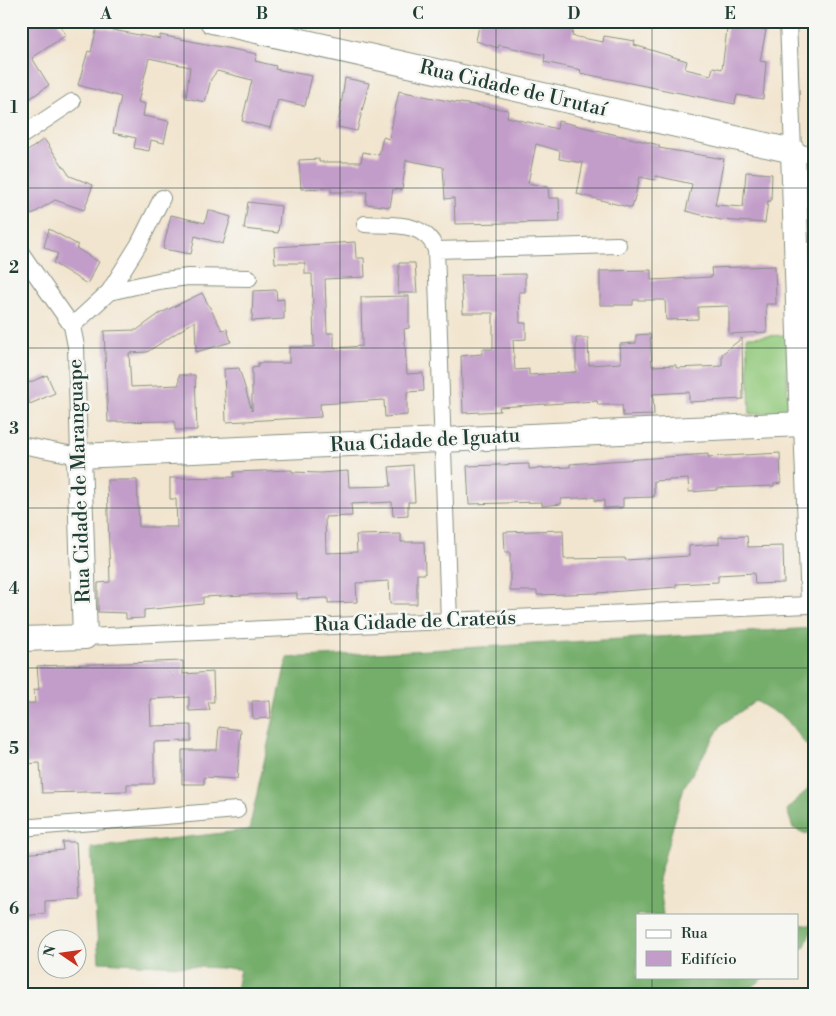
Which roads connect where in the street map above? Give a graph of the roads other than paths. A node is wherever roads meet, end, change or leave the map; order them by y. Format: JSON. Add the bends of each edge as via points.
{"nodes":[{"id":1,"x":212,"y":21,"type":"edge"},
{"id":2,"x":788,"y":21,"type":"edge"},
{"id":3,"x":72,"y":102,"type":"dead end"},
{"id":4,"x":21,"y":136,"type":"edge"},
{"id":5,"x":804,"y":153,"type":"edge"},
{"id":6,"x":162,"y":198,"type":"dead end"},
{"id":7,"x":365,"y":224,"type":"dead end"},
{"id":8,"x":618,"y":245,"type":"dead end"},
{"id":9,"x":436,"y":250,"type":"junction"},
{"id":10,"x":21,"y":253,"type":"edge"},
{"id":11,"x":249,"y":278,"type":"dead end"},
{"id":12,"x":109,"y":292,"type":"junction"},
{"id":13,"x":72,"y":326,"type":"junction"},
{"id":14,"x":808,"y":424,"type":"edge"},
{"id":15,"x":442,"y":440,"type":"junction"},
{"id":16,"x":29,"y":447,"type":"edge"},
{"id":17,"x":79,"y":456,"type":"junction"},
{"id":18,"x":449,"y":621,"type":"junction"},
{"id":19,"x":85,"y":636,"type":"junction"},
{"id":20,"x":21,"y":639,"type":"edge"},
{"id":21,"x":237,"y":810,"type":"dead end"},
{"id":22,"x":21,"y":828,"type":"edge"}],
"edges":[{"from":1,"to":5,"type":"street","name":"Rua Cidade de Urutaí"},
{"from":2,"to":5,"type":"street"},
{"from":3,"to":4,"type":"street"},
{"from":5,"to":14,"type":"street"},
{"from":6,"to":12,"type":"street","via":[[139,244]]},
{"from":7,"to":9,"type":"street","via":[[414,227],[426,233]]},
{"from":8,"to":9,"type":"street"},
{"from":9,"to":15,"type":"street"},
{"from":10,"to":13,"type":"street"},
{"from":11,"to":12,"type":"street","via":[[158,280]]},
{"from":12,"to":13,"type":"street"},
{"from":13,"to":17,"type":"street","name":"Rua Cidade de Maranguape","via":[[76,346]]},
{"from":14,"to":15,"type":"street","name":"Rua Cidade de Iguatu"},
{"from":14,"to":18,"type":"street","name":"Rua Cidade de Crateús","via":[[809,605]]},
{"from":15,"to":17,"type":"street","name":"Rua Cidade de Iguatu"},
{"from":15,"to":18,"type":"street"},
{"from":16,"to":17,"type":"street","name":"Rua Cidade de Iguatu"},
{"from":17,"to":19,"type":"street","name":"Rua Cidade de Maranguape"},
{"from":18,"to":19,"type":"street","name":"Rua Cidade de Crateús"},
{"from":19,"to":20,"type":"street","name":"Rua Cidade de Crateús"},
{"from":21,"to":22,"type":"street"}]}
